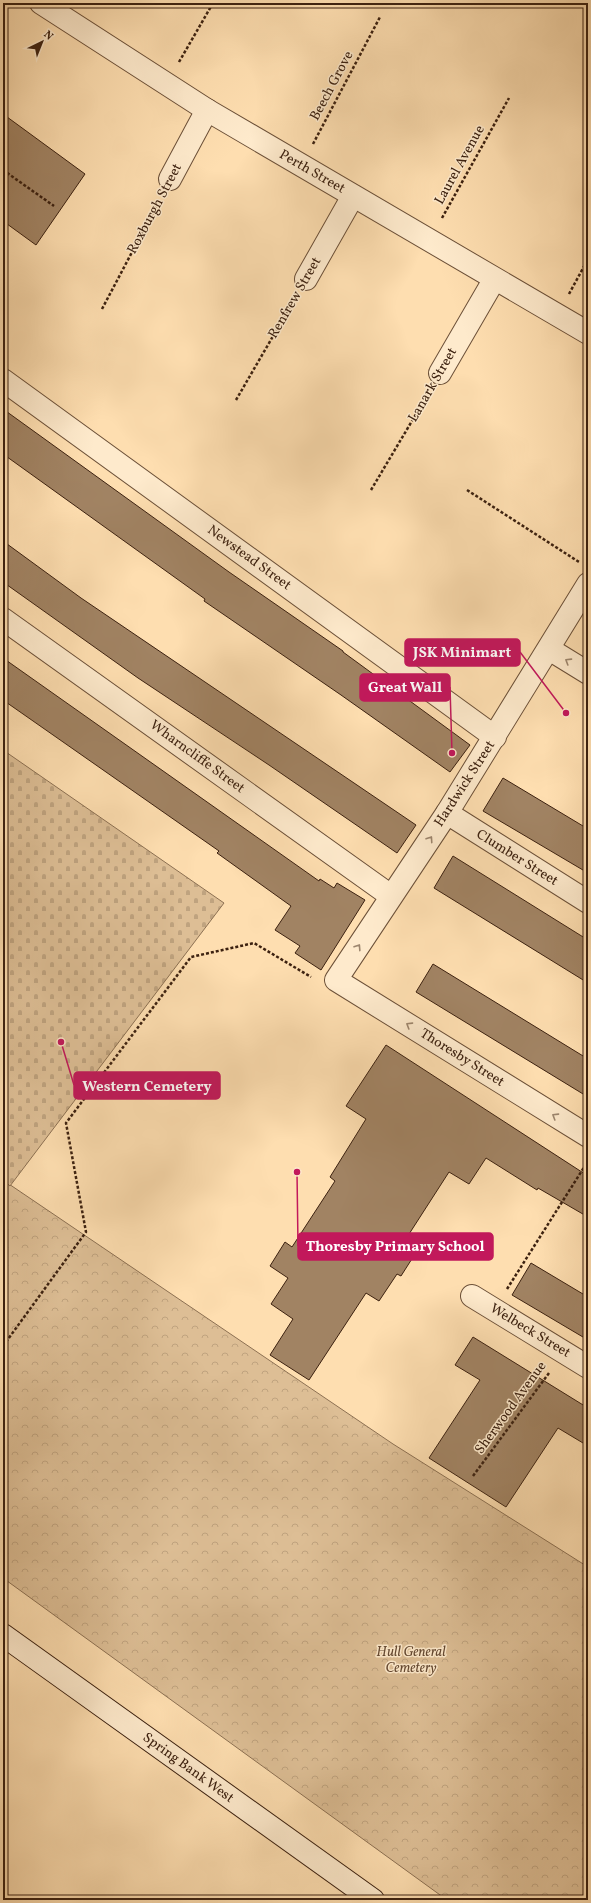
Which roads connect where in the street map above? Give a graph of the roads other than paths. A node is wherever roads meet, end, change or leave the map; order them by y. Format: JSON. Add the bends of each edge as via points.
{"nodes":[{"id":1,"x":41,"y":3,"type":"edge"},
{"id":2,"x":207,"y":110,"type":"junction"},
{"id":3,"x":170,"y":179,"type":"road end"},
{"id":4,"x":353,"y":196,"type":"junction"},
{"id":5,"x":306,"y":279,"type":"road end"},
{"id":6,"x":494,"y":280,"type":"junction"},
{"id":7,"x":588,"y":333,"type":"edge"},
{"id":8,"x":440,"y":373,"type":"road end"},
{"id":9,"x":3,"y":380,"type":"edge"},
{"id":10,"x":588,"y":584,"type":"edge"},
{"id":11,"x":3,"y":619,"type":"edge"},
{"id":12,"x":548,"y":648,"type":"junction"},
{"id":13,"x":588,"y":673,"type":"edge"},
{"id":14,"x":495,"y":737,"type":"junction"},
{"id":15,"x":447,"y":813,"type":"junction"},
{"id":16,"x":391,"y":896,"type":"junction"},
{"id":17,"x":588,"y":902,"type":"edge"},
{"id":18,"x":336,"y":980,"type":"joint"},
{"id":19,"x":588,"y":1136,"type":"edge"},
{"id":20,"x":472,"y":1296,"type":"dead end"},
{"id":21,"x":588,"y":1367,"type":"edge"},
{"id":22,"x":3,"y":1635,"type":"edge"},
{"id":23,"x":373,"y":1900,"type":"edge"}],
"edges":[{"from":1,"to":2,"type":"street","name":"Perth Street"},
{"from":2,"to":3,"type":"street","name":"Roxburgh Street"},
{"from":2,"to":4,"type":"street","name":"Perth Street"},
{"from":4,"to":5,"type":"street","name":"Renfrew Street"},
{"from":4,"to":6,"type":"street","name":"Perth Street"},
{"from":6,"to":7,"type":"street","name":"Perth Street"},
{"from":6,"to":8,"type":"street","name":"Lanark Street"},
{"from":9,"to":14,"type":"street","name":"Newstead Street"},
{"from":10,"to":12,"type":"street","name":"Hardwick Street"},
{"from":11,"to":16,"type":"street","name":"Wharncliffe Street"},
{"from":13,"to":12,"type":"street","one_way":true},
{"from":12,"to":14,"type":"street","name":"Hardwick Street"},
{"from":14,"to":15,"type":"street","name":"Hardwick Street"},
{"from":16,"to":15,"type":"street","name":"Hardwick Street","one_way":true},
{"from":15,"to":17,"type":"street","name":"Clumber Street"},
{"from":18,"to":16,"type":"street","name":"Hardwick Street","one_way":true},
{"from":19,"to":18,"type":"street","name":"Thoresby Street","one_way":true},
{"from":20,"to":21,"type":"street","name":"Welbeck Street"},
{"from":22,"to":23,"type":"street","name":"Spring Bank West"}]}
